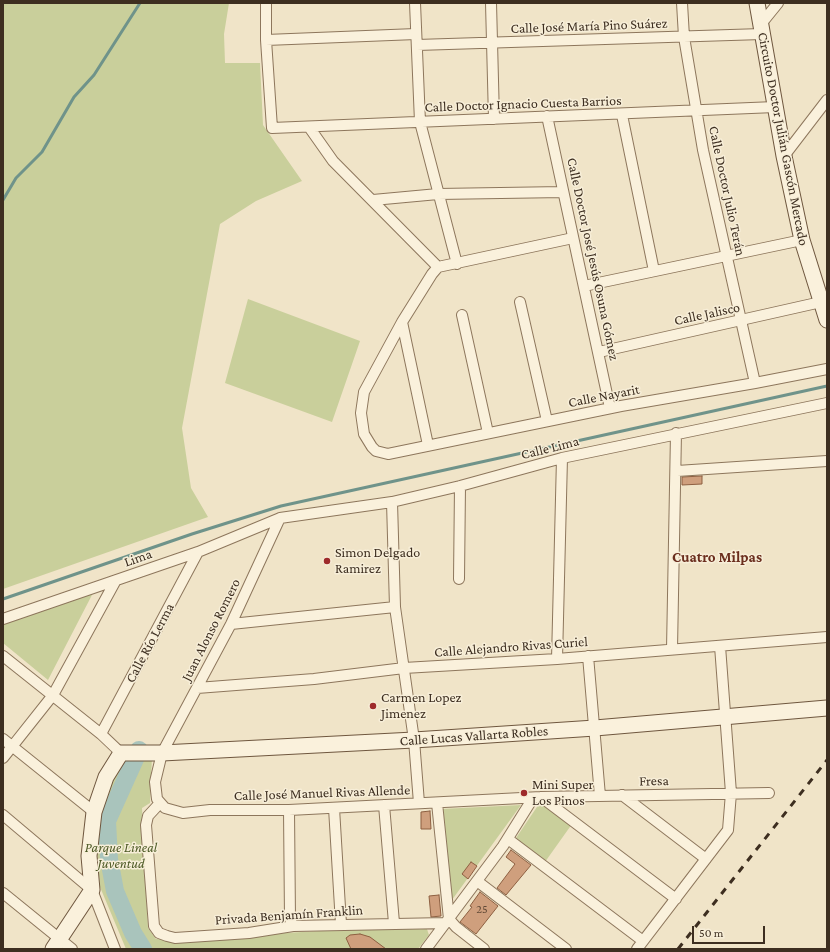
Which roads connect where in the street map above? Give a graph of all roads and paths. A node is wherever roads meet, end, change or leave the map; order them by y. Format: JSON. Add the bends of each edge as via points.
{"nodes":[{"id":1,"x":266,"y":3,"type":"edge"},
{"id":2,"x":415,"y":3,"type":"edge"},
{"id":3,"x":491,"y":3,"type":"edge"},
{"id":4,"x":682,"y":3,"type":"edge"},
{"id":5,"x":757,"y":3,"type":"edge"},
{"id":6,"x":778,"y":3,"type":"edge"},
{"id":7,"x":762,"y":29,"type":"junction"},
{"id":8,"x":416,"y":34,"type":"junction"},
{"id":9,"x":684,"y":37,"type":"junction"},
{"id":10,"x":266,"y":40,"type":"junction"},
{"id":11,"x":492,"y":43,"type":"junction"},
{"id":12,"x":417,"y":46,"type":"junction"},
{"id":13,"x":827,"y":100,"type":"edge"},
{"id":14,"x":775,"y":107,"type":"junction"},
{"id":15,"x":696,"y":109,"type":"junction"},
{"id":16,"x":622,"y":115,"type":"junction"},
{"id":17,"x":547,"y":116,"type":"junction"},
{"id":18,"x":494,"y":119,"type":"junction"},
{"id":19,"x":420,"y":122,"type":"junction"},
{"id":20,"x":308,"y":127,"type":"junction"},
{"id":21,"x":784,"y":156,"type":"junction"},
{"id":22,"x":563,"y":192,"type":"junction"},
{"id":23,"x":438,"y":194,"type":"junction"},
{"id":24,"x":373,"y":200,"type":"junction"},
{"id":25,"x":573,"y":238,"type":"junction"},
{"id":26,"x":802,"y":240,"type":"junction"},
{"id":27,"x":726,"y":256,"type":"junction"},
{"id":28,"x":457,"y":264,"type":"junction"},
{"id":29,"x":438,"y":267,"type":"junction"},
{"id":30,"x":654,"y":271,"type":"junction"},
{"id":31,"x":584,"y":286,"type":"junction"},
{"id":32,"x":520,"y":302,"type":"dead end"},
{"id":33,"x":821,"y":302,"type":"junction"},
{"id":34,"x":462,"y":315,"type":"dead end"},
{"id":35,"x":827,"y":320,"type":"edge"},
{"id":36,"x":740,"y":321,"type":"junction"},
{"id":37,"x":402,"y":322,"type":"junction"},
{"id":38,"x":599,"y":352,"type":"junction"},
{"id":39,"x":827,"y":369,"type":"edge"},
{"id":40,"x":755,"y":384,"type":"junction"},
{"id":41,"x":827,"y":403,"type":"edge"},
{"id":42,"x":610,"y":408,"type":"junction"},
{"id":43,"x":547,"y":422,"type":"junction"},
{"id":44,"x":488,"y":433,"type":"junction"},
{"id":45,"x":676,"y":433,"type":"junction"},
{"id":46,"x":428,"y":445,"type":"junction"},
{"id":47,"x":562,"y":458,"type":"junction"},
{"id":48,"x":827,"y":461,"type":"edge"},
{"id":49,"x":677,"y":471,"type":"junction"},
{"id":50,"x":460,"y":486,"type":"junction"},
{"id":51,"x":392,"y":502,"type":"junction"},
{"id":52,"x":280,"y":518,"type":"junction"},
{"id":53,"x":198,"y":552,"type":"junction"},
{"id":54,"x":459,"y":579,"type":"dead end"},
{"id":55,"x":116,"y":580,"type":"junction"},
{"id":56,"x":395,"y":607,"type":"junction"},
{"id":57,"x":3,"y":619,"type":"edge"},
{"id":58,"x":231,"y":624,"type":"junction"},
{"id":59,"x":827,"y":637,"type":"edge"},
{"id":60,"x":720,"y":646,"type":"junction"},
{"id":61,"x":672,"y":650,"type":"junction"},
{"id":62,"x":3,"y":656,"type":"edge"},
{"id":63,"x":588,"y":656,"type":"junction"},
{"id":64,"x":558,"y":659,"type":"junction"},
{"id":65,"x":404,"y":668,"type":"junction"},
{"id":66,"x":197,"y":688,"type":"junction"},
{"id":67,"x":53,"y":695,"type":"junction"},
{"id":68,"x":827,"y":708,"type":"edge"},
{"id":69,"x":726,"y":716,"type":"junction"},
{"id":70,"x":595,"y":728,"type":"junction"},
{"id":71,"x":101,"y":734,"type":"junction"},
{"id":72,"x":3,"y":738,"type":"edge"},
{"id":73,"x":414,"y":740,"type":"junction"},
{"id":74,"x":12,"y":746,"type":"junction"},
{"id":75,"x":121,"y":753,"type":"junction"},
{"id":76,"x":162,"y":753,"type":"junction"},
{"id":77,"x":3,"y":758,"type":"edge"},
{"id":78,"x":769,"y":792,"type":"dead end"},
{"id":79,"x":731,"y":793,"type":"junction"},
{"id":80,"x":622,"y":795,"type":"junction"},
{"id":81,"x":600,"y":796,"type":"junction"},
{"id":82,"x":537,"y":797,"type":"junction"},
{"id":83,"x":437,"y":802,"type":"junction"},
{"id":84,"x":160,"y":803,"type":"junction"},
{"id":85,"x":419,"y":803,"type":"junction"},
{"id":86,"x":384,"y":805,"type":"junction"},
{"id":87,"x":334,"y":808,"type":"junction"},
{"id":88,"x":289,"y":810,"type":"junction"},
{"id":89,"x":94,"y":812,"type":"junction"},
{"id":90,"x":3,"y":815,"type":"edge"},
{"id":91,"x":508,"y":839,"type":"junction"},
{"id":92,"x":706,"y":859,"type":"junction"},
{"id":93,"x":477,"y":880,"type":"junction"},
{"id":94,"x":92,"y":890,"type":"junction"},
{"id":95,"x":3,"y":893,"type":"edge"},
{"id":96,"x":676,"y":899,"type":"junction"},
{"id":97,"x":448,"y":921,"type":"junction"},
{"id":98,"x":394,"y":922,"type":"junction"},
{"id":99,"x":341,"y":924,"type":"junction"},
{"id":100,"x":293,"y":926,"type":"junction"},
{"id":101,"x":56,"y":944,"type":"edge"},
{"id":102,"x":640,"y":945,"type":"edge"},
{"id":103,"x":72,"y":949,"type":"edge"},
{"id":104,"x":115,"y":949,"type":"edge"},
{"id":105,"x":426,"y":949,"type":"edge"},
{"id":106,"x":484,"y":949,"type":"edge"},
{"id":107,"x":566,"y":949,"type":"edge"}],
"edges":[{"from":1,"to":10,"type":"street"},
{"from":2,"to":8,"type":"street"},
{"from":3,"to":11,"type":"street"},
{"from":4,"to":9,"type":"street","name":"Calle Doctor Julio Terán"},
{"from":5,"to":7,"type":"street","name":"Circuito Doctor Julián Gascón Mercado"},
{"from":6,"to":7,"type":"street"},
{"from":7,"to":9,"type":"street","name":"Calle José María Pino Suárez"},
{"from":7,"to":14,"type":"street","name":"Circuito Doctor Julián Gascón Mercado"},
{"from":8,"to":10,"type":"street"},
{"from":8,"to":12,"type":"street"},
{"from":9,"to":11,"type":"street","name":"Calle José María Pino Suárez"},
{"from":9,"to":15,"type":"street","name":"Calle Doctor Julio Terán"},
{"from":10,"to":20,"type":"street","name":"Calle Doctor Ignacio Cuesta Barrios","via":[[272,128]]},
{"from":11,"to":12,"type":"street","name":"Calle José María Pino Suárez"},
{"from":11,"to":18,"type":"street"},
{"from":12,"to":19,"type":"street"},
{"from":13,"to":21,"type":"street"},
{"from":14,"to":15,"type":"street","name":"Calle Doctor Ignacio Cuesta Barrios"},
{"from":14,"to":21,"type":"street","name":"Circuito Doctor Julián Gascón Mercado"},
{"from":15,"to":16,"type":"street","name":"Calle Doctor Ignacio Cuesta Barrios"},
{"from":15,"to":27,"type":"street","name":"Calle Doctor Julio Terán"},
{"from":16,"to":17,"type":"street","name":"Calle Doctor Ignacio Cuesta Barrios"},
{"from":16,"to":30,"type":"street"},
{"from":17,"to":18,"type":"street","name":"Calle Doctor Ignacio Cuesta Barrios"},
{"from":17,"to":22,"type":"street","name":"Calle Doctor José Jesús Osuna Gómez"},
{"from":18,"to":19,"type":"street","name":"Calle Doctor Ignacio Cuesta Barrios"},
{"from":19,"to":20,"type":"street","name":"Calle Doctor Ignacio Cuesta Barrios"},
{"from":19,"to":23,"type":"street"},
{"from":20,"to":24,"type":"street","via":[[333,160]]},
{"from":21,"to":26,"type":"street","name":"Circuito Doctor Julián Gascón Mercado"},
{"from":22,"to":23,"type":"street"},
{"from":22,"to":25,"type":"street","name":"Calle Doctor José Jesús Osuna Gómez"},
{"from":23,"to":24,"type":"street"},
{"from":23,"to":28,"type":"street"},
{"from":24,"to":29,"type":"street"},
{"from":25,"to":28,"type":"street"},
{"from":25,"to":31,"type":"street","name":"Calle Doctor José Jesús Osuna Gómez"},
{"from":26,"to":27,"type":"street"},
{"from":26,"to":33,"type":"street","name":"Circuito Doctor Julián Gascón Mercado"},
{"from":27,"to":30,"type":"street"},
{"from":27,"to":36,"type":"street","name":"Calle Doctor Julio Terán"},
{"from":28,"to":29,"type":"street"},
{"from":29,"to":37,"type":"street"},
{"from":30,"to":31,"type":"street"},
{"from":31,"to":38,"type":"street","name":"Calle Doctor José Jesús Osuna Gómez"},
{"from":32,"to":43,"type":"street"},
{"from":33,"to":35,"type":"street","name":"Circuito Doctor Julián Gascón Mercado"},
{"from":33,"to":36,"type":"street","name":"Calle Jalisco"},
{"from":34,"to":44,"type":"street"},
{"from":36,"to":38,"type":"street","name":"Calle Jalisco"},
{"from":36,"to":40,"type":"street","name":"Calle Doctor Julio Terán"},
{"from":37,"to":46,"type":"street"},
{"from":37,"to":46,"type":"street","name":"Calle Nayarit","via":[[364,392],[361,413],[364,434],[376,451],[388,454]]},
{"from":38,"to":42,"type":"street","name":"Calle Doctor José Jesús Osuna Gómez"},
{"from":39,"to":40,"type":"street","name":"Calle Nayarit"},
{"from":40,"to":42,"type":"street","name":"Calle Nayarit"},
{"from":41,"to":45,"type":"street","name":"Calle Lima"},
{"from":42,"to":43,"type":"street","name":"Calle Nayarit"},
{"from":43,"to":44,"type":"street","name":"Calle Nayarit"},
{"from":44,"to":46,"type":"street","name":"Calle Nayarit"},
{"from":45,"to":47,"type":"street","name":"Calle Lima"},
{"from":45,"to":49,"type":"street"},
{"from":47,"to":50,"type":"street","name":"Calle Lima"},
{"from":47,"to":64,"type":"street"},
{"from":48,"to":49,"type":"street"},
{"from":49,"to":61,"type":"street"},
{"from":50,"to":51,"type":"street","name":"Calle Lima"},
{"from":50,"to":54,"type":"street"},
{"from":51,"to":52,"type":"street","name":"Calle Lima"},
{"from":51,"to":56,"type":"street"},
{"from":52,"to":53,"type":"street","name":"Lima"},
{"from":52,"to":58,"type":"street","name":"Juan Alonso Romero"},
{"from":53,"to":55,"type":"street","name":"Lima"},
{"from":53,"to":71,"type":"street","name":"Calle Río Lerma"},
{"from":55,"to":57,"type":"street","name":"Lima"},
{"from":55,"to":67,"type":"street"},
{"from":56,"to":58,"type":"street"},
{"from":56,"to":65,"type":"street"},
{"from":58,"to":66,"type":"street","name":"Juan Alonso Romero"},
{"from":59,"to":60,"type":"street","name":"Calle Alejandro Rivas Curiel"},
{"from":60,"to":61,"type":"street","name":"Calle Alejandro Rivas Curiel"},
{"from":60,"to":69,"type":"street"},
{"from":61,"to":63,"type":"street","name":"Calle Alejandro Rivas Curiel"},
{"from":62,"to":67,"type":"street"},
{"from":63,"to":64,"type":"street","name":"Calle Alejandro Rivas Curiel"},
{"from":63,"to":70,"type":"street"},
{"from":64,"to":65,"type":"street","name":"Calle Alejandro Rivas Curiel"},
{"from":65,"to":66,"type":"street","name":"Calle Alejandro Rivas Curiel","via":[[314,679]]},
{"from":65,"to":73,"type":"street"},
{"from":66,"to":76,"type":"street","name":"Juan Alonso Romero"},
{"from":67,"to":71,"type":"street"},
{"from":67,"to":74,"type":"street"},
{"from":68,"to":69,"type":"street","name":"Calle Lucas Vallarta Robles"},
{"from":69,"to":70,"type":"street","name":"Calle Lucas Vallarta Robles"},
{"from":69,"to":79,"type":"street"},
{"from":70,"to":73,"type":"street","name":"Calle Lucas Vallarta Robles"},
{"from":70,"to":81,"type":"street"},
{"from":71,"to":75,"type":"street"},
{"from":72,"to":74,"type":"street"},
{"from":73,"to":76,"type":"street","name":"Calle Lucas Vallarta Robles"},
{"from":73,"to":85,"type":"street"},
{"from":74,"to":77,"type":"street"},
{"from":74,"to":89,"type":"street"},
{"from":75,"to":76,"type":"street","name":"Calle Lucas Vallarta Robles"},
{"from":75,"to":89,"type":"street","via":[[106,777]]},
{"from":76,"to":84,"type":"street","via":[[155,782]]},
{"from":78,"to":79,"type":"street","name":"Fresa"},
{"from":79,"to":80,"type":"street","name":"Fresa"},
{"from":79,"to":92,"type":"street","via":[[728,830]]},
{"from":80,"to":81,"type":"street","name":"Fresa"},
{"from":80,"to":92,"type":"street"},
{"from":81,"to":82,"type":"street","name":"Fresa"},
{"from":82,"to":83,"type":"street","name":"Calle José Manuel Rivas Allende"},
{"from":82,"to":91,"type":"street"},
{"from":82,"to":96,"type":"street"},
{"from":83,"to":85,"type":"street","name":"Calle José Manuel Rivas Allende"},
{"from":83,"to":97,"type":"street"},
{"from":84,"to":88,"type":"street","name":"Calle José Manuel Rivas Allende","via":[[165,808],[183,813],[210,810]]},
{"from":84,"to":100,"type":"street","name":"Privada Benjamín Franklin","via":[[148,816],[146,825],[154,926],[159,933],[175,938],[249,933]]},
{"from":85,"to":86,"type":"street","name":"Calle José Manuel Rivas Allende"},
{"from":86,"to":87,"type":"street","name":"Calle José Manuel Rivas Allende"},
{"from":86,"to":98,"type":"street"},
{"from":87,"to":88,"type":"street","name":"Calle José Manuel Rivas Allende"},
{"from":87,"to":99,"type":"street"},
{"from":88,"to":100,"type":"street","via":[[290,919]]},
{"from":89,"to":94,"type":"street","via":[[89,856]]},
{"from":90,"to":94,"type":"street"},
{"from":91,"to":93,"type":"street"},
{"from":91,"to":102,"type":"street"},
{"from":92,"to":96,"type":"street"},
{"from":93,"to":97,"type":"street"},
{"from":93,"to":107,"type":"street"},
{"from":94,"to":101,"type":"street"},
{"from":94,"to":104,"type":"street"},
{"from":95,"to":101,"type":"street"},
{"from":96,"to":102,"type":"street"},
{"from":97,"to":98,"type":"street","name":"Privada Benjamín Franklin"},
{"from":97,"to":105,"type":"street"},
{"from":97,"to":106,"type":"street"},
{"from":98,"to":99,"type":"street","name":"Privada Benjamín Franklin"},
{"from":99,"to":100,"type":"street","name":"Privada Benjamín Franklin"},
{"from":101,"to":103,"type":"street"}]}
